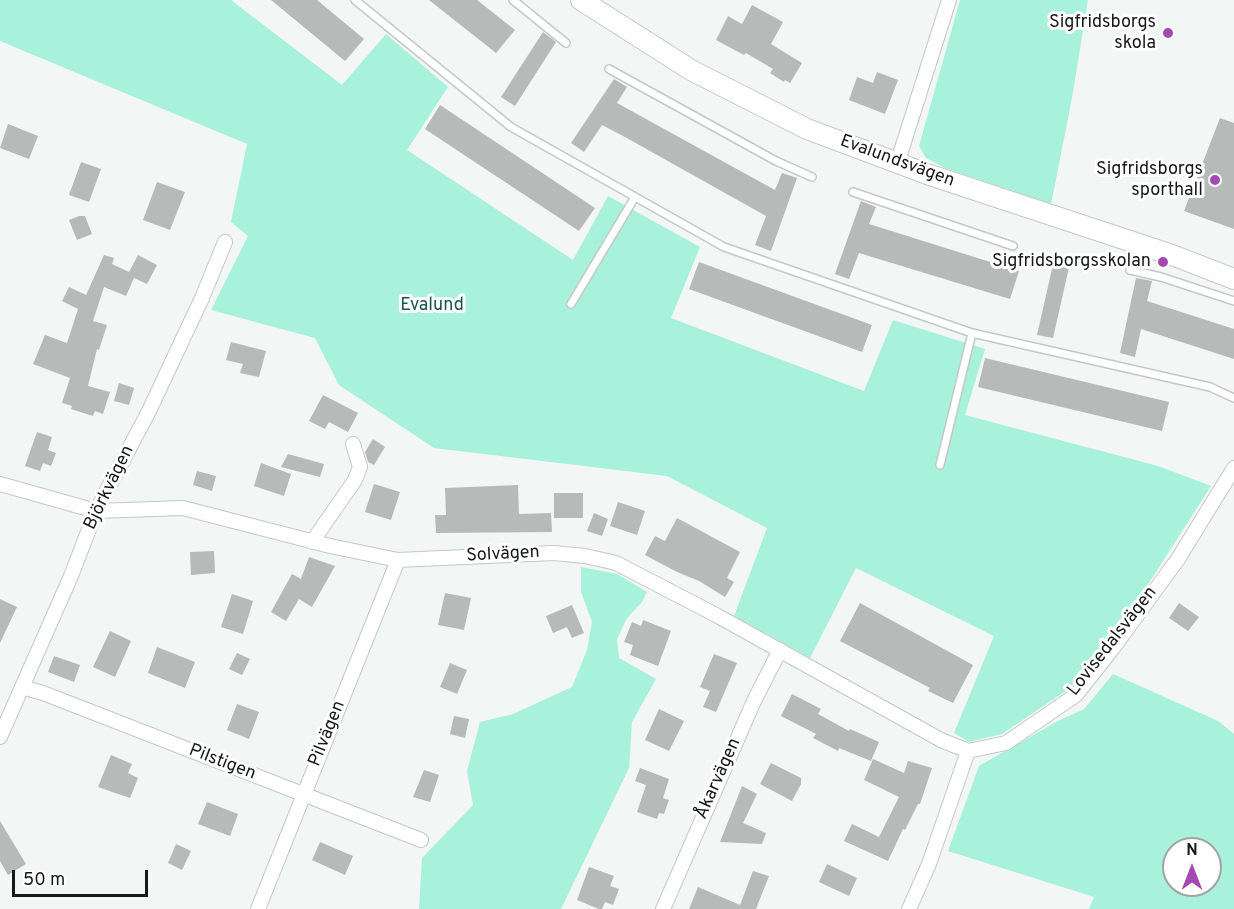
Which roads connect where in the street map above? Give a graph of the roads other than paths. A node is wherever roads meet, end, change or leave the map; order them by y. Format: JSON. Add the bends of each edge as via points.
{"nodes":[{"id":1,"x":355,"y":0,"type":"edge"},
{"id":2,"x":513,"y":0,"type":"edge"},
{"id":3,"x":581,"y":0,"type":"edge"},
{"id":4,"x":949,"y":0,"type":"edge"},
{"id":5,"x":566,"y":43,"type":"dead end"},
{"id":6,"x":609,"y":69,"type":"dead end"},
{"id":7,"x":897,"y":164,"type":"junction"},
{"id":8,"x":812,"y":177,"type":"dead end"},
{"id":9,"x":853,"y":192,"type":"dead end"},
{"id":10,"x":635,"y":197,"type":"junction"},
{"id":11,"x":225,"y":242,"type":"dead end"},
{"id":12,"x":1014,"y":246,"type":"dead end"},
{"id":13,"x":1130,"y":270,"type":"dead end"},
{"id":14,"x":1234,"y":279,"type":"edge"},
{"id":15,"x":1234,"y":301,"type":"edge"},
{"id":16,"x":571,"y":304,"type":"dead end"},
{"id":17,"x":972,"y":333,"type":"junction"},
{"id":18,"x":1234,"y":398,"type":"edge"},
{"id":19,"x":353,"y":444,"type":"dead end"},
{"id":20,"x":940,"y":465,"type":"dead end"},
{"id":21,"x":1234,"y":468,"type":"edge"},
{"id":22,"x":0,"y":484,"type":"edge"},
{"id":23,"x":96,"y":511,"type":"junction"},
{"id":24,"x":312,"y":542,"type":"junction"},
{"id":25,"x":398,"y":560,"type":"junction"},
{"id":26,"x":780,"y":651,"type":"junction"},
{"id":27,"x":22,"y":687,"type":"junction"},
{"id":28,"x":0,"y":736,"type":"edge"},
{"id":29,"x":968,"y":752,"type":"junction"},
{"id":30,"x":304,"y":795,"type":"junction"},
{"id":31,"x":421,"y":840,"type":"dead end"},
{"id":32,"x":258,"y":909,"type":"edge"},
{"id":33,"x":663,"y":909,"type":"edge"},
{"id":34,"x":909,"y":909,"type":"edge"}],
"edges":[{"from":1,"to":10,"type":"lane","via":[[512,127]]},
{"from":2,"to":5,"type":"lane"},
{"from":3,"to":7,"type":"street","name":"Evalundsvägen","via":[[692,70],[807,129]]},
{"from":4,"to":7,"type":"street"},
{"from":6,"to":8,"type":"lane"},
{"from":7,"to":14,"type":"street","name":"Evalundsvägen"},
{"from":9,"to":12,"type":"lane"},
{"from":10,"to":16,"type":"lane"},
{"from":10,"to":17,"type":"lane","via":[[724,247]]},
{"from":11,"to":23,"type":"street","name":"Björkvägen","via":[[149,411]]},
{"from":13,"to":15,"type":"lane"},
{"from":17,"to":18,"type":"lane","via":[[1210,387]]},
{"from":17,"to":20,"type":"lane"},
{"from":19,"to":24,"type":"street","via":[[360,467],[356,480]]},
{"from":21,"to":29,"type":"street","name":"Lovisedalsvägen","via":[[1178,559],[1076,695],[1006,743]]},
{"from":22,"to":23,"type":"street","name":"Solvägen"},
{"from":23,"to":24,"type":"street","name":"Solvägen","via":[[183,508]]},
{"from":23,"to":27,"type":"street","name":"Björkvägen"},
{"from":24,"to":25,"type":"street","name":"Solvägen"},
{"from":25,"to":26,"type":"street","name":"Solvägen","via":[[554,553],[616,563]]},
{"from":25,"to":30,"type":"street","name":"Pilvägen"},
{"from":26,"to":29,"type":"street","name":"Solvägen"},
{"from":26,"to":33,"type":"street","name":"Åkarvägen","via":[[754,700]]},
{"from":27,"to":28,"type":"street","name":"Björkvägen"},
{"from":27,"to":30,"type":"street","name":"Pilstigen"},
{"from":29,"to":34,"type":"street"},
{"from":30,"to":31,"type":"street","name":"Pilstigen"},
{"from":30,"to":32,"type":"street","name":"Pilvägen"}]}
